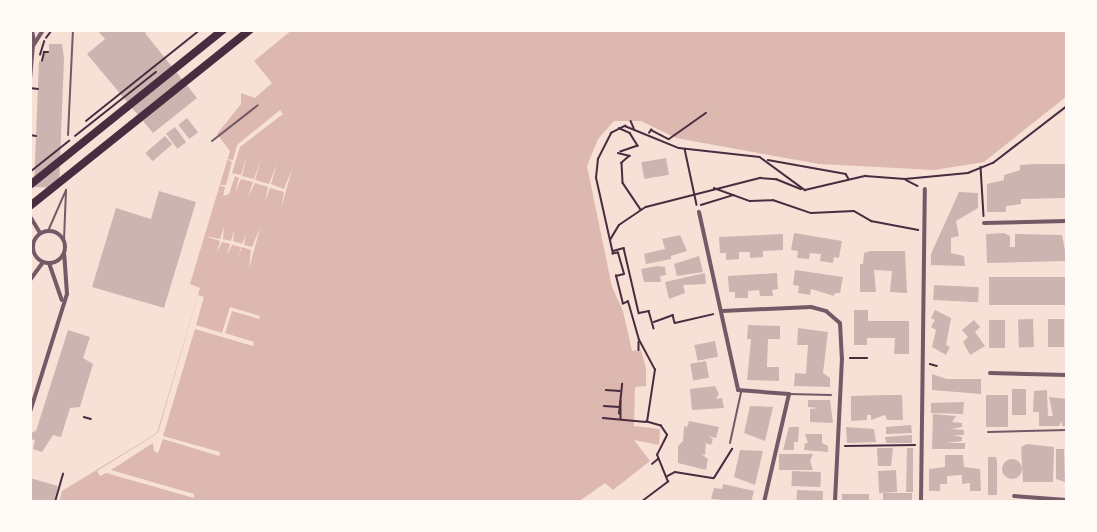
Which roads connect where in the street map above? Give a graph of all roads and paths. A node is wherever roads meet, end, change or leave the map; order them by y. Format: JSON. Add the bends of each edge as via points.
{"nodes":[{"id":1,"x":32,"y":30,"type":"edge"},
{"id":2,"x":43,"y":30,"type":"edge"},
{"id":3,"x":52,"y":30,"type":"edge"},
{"id":4,"x":73,"y":30,"type":"edge"},
{"id":5,"x":200,"y":30,"type":"edge"},
{"id":6,"x":208,"y":30,"type":"edge"},
{"id":7,"x":223,"y":30,"type":"edge"},
{"id":8,"x":250,"y":30,"type":"edge"},
{"id":9,"x":34,"y":43,"type":"junction"},
{"id":10,"x":43,"y":51,"type":"junction"},
{"id":11,"x":48,"y":52,"type":"dead end"},
{"id":12,"x":39,"y":58,"type":"dead end"},
{"id":13,"x":42,"y":61,"type":"dead end"},
{"id":14,"x":30,"y":79,"type":"edge"},
{"id":15,"x":30,"y":88,"type":"edge"},
{"id":16,"x":38,"y":89,"type":"dead end"},
{"id":17,"x":258,"y":105,"type":"dead end"},
{"id":18,"x":1067,"y":106,"type":"edge"},
{"id":19,"x":706,"y":113,"type":"dead end"},
{"id":20,"x":86,"y":121,"type":"dead end"},
{"id":21,"x":631,"y":121,"type":"dead end"},
{"id":22,"x":618,"y":128,"type":"junction"},
{"id":23,"x":634,"y":129,"type":"junction"},
{"id":24,"x":649,"y":133,"type":"junction"},
{"id":25,"x":30,"y":135,"type":"edge"},
{"id":26,"x":68,"y":135,"type":"dead end"},
{"id":27,"x":36,"y":136,"type":"dead end"},
{"id":28,"x":212,"y":141,"type":"dead end"},
{"id":29,"x":685,"y":149,"type":"junction"},
{"id":30,"x":768,"y":160,"type":"junction"},
{"id":31,"x":981,"y":166,"type":"junction"},
{"id":32,"x":30,"y":172,"type":"edge"},
{"id":33,"x":849,"y":179,"type":"junction"},
{"id":34,"x":905,"y":179,"type":"junction"},
{"id":35,"x":30,"y":185,"type":"edge"},
{"id":36,"x":714,"y":189,"type":"junction"},
{"id":37,"x":925,"y":189,"type":"joint"},
{"id":38,"x":805,"y":190,"type":"junction"},
{"id":39,"x":696,"y":195,"type":"junction"},
{"id":40,"x":734,"y":195,"type":"junction"},
{"id":41,"x":30,"y":206,"type":"edge"},
{"id":42,"x":642,"y":211,"type":"junction"},
{"id":43,"x":699,"y":212,"type":"dead end"},
{"id":44,"x":31,"y":218,"type":"edge"},
{"id":45,"x":1067,"y":221,"type":"edge"},
{"id":46,"x":984,"y":223,"type":"joint"},
{"id":47,"x":48,"y":231,"type":"junction"},
{"id":48,"x":924,"y":232,"type":"junction"},
{"id":49,"x":40,"y":233,"type":"junction"},
{"id":50,"x":64,"y":240,"type":"junction"},
{"id":51,"x":610,"y":241,"type":"junction"},
{"id":52,"x":33,"y":249,"type":"junction"},
{"id":53,"x":612,"y":251,"type":"junction"},
{"id":54,"x":64,"y":255,"type":"junction"},
{"id":55,"x":30,"y":257,"type":"edge"},
{"id":56,"x":44,"y":262,"type":"junction"},
{"id":57,"x":49,"y":263,"type":"junction"},
{"id":58,"x":30,"y":280,"type":"edge"},
{"id":59,"x":63,"y":301,"type":"junction"},
{"id":60,"x":722,"y":311,"type":"junction"},
{"id":61,"x":652,"y":322,"type":"junction"},
{"id":62,"x":654,"y":328,"type":"dead end"},
{"id":63,"x":639,"y":340,"type":"junction"},
{"id":64,"x":639,"y":350,"type":"dead end"},
{"id":65,"x":842,"y":358,"type":"junction"},
{"id":66,"x":867,"y":358,"type":"dead end"},
{"id":67,"x":990,"y":373,"type":"dead end"},
{"id":68,"x":1067,"y":375,"type":"edge"},
{"id":69,"x":622,"y":384,"type":"dead end"},
{"id":70,"x":606,"y":390,"type":"dead end"},
{"id":71,"x":621,"y":391,"type":"junction"},
{"id":72,"x":741,"y":392,"type":"junction"},
{"id":73,"x":789,"y":394,"type":"junction"},
{"id":74,"x":831,"y":395,"type":"dead end"},
{"id":75,"x":621,"y":402,"type":"junction"},
{"id":76,"x":604,"y":406,"type":"dead end"},
{"id":77,"x":620,"y":407,"type":"junction"},
{"id":78,"x":30,"y":412,"type":"edge"},
{"id":79,"x":620,"y":415,"type":"junction"},
{"id":80,"x":84,"y":417,"type":"dead end"},
{"id":81,"x":603,"y":418,"type":"dead end"},
{"id":82,"x":91,"y":419,"type":"dead end"},
{"id":83,"x":621,"y":420,"type":"junction"},
{"id":84,"x":647,"y":422,"type":"junction"},
{"id":85,"x":1067,"y":430,"type":"edge"},
{"id":86,"x":988,"y":432,"type":"dead end"},
{"id":87,"x":730,"y":442,"type":"joint"},
{"id":88,"x":922,"y":445,"type":"junction"},
{"id":89,"x":838,"y":446,"type":"junction"},
{"id":90,"x":658,"y":459,"type":"junction"},
{"id":91,"x":652,"y":464,"type":"dead end"},
{"id":92,"x":63,"y":474,"type":"dead end"},
{"id":93,"x":666,"y":477,"type":"junction"},
{"id":94,"x":1014,"y":496,"type":"dead end"},
{"id":95,"x":1067,"y":500,"type":"edge"},
{"id":96,"x":55,"y":502,"type":"edge"},
{"id":97,"x":641,"y":502,"type":"edge"},
{"id":98,"x":764,"y":502,"type":"edge"},
{"id":99,"x":836,"y":502,"type":"edge"},
{"id":100,"x":921,"y":502,"type":"edge"}],
"edges":[{"from":1,"to":9,"type":"street"},
{"from":2,"to":9,"type":"street"},
{"from":3,"to":10,"type":"path"},
{"from":4,"to":26,"type":"lane"},
{"from":5,"to":20,"type":"path"},
{"from":6,"to":32,"type":"path"},
{"from":7,"to":35,"type":"highway"},
{"from":8,"to":41,"type":"highway"},
{"from":9,"to":14,"type":"street"},
{"from":10,"to":11,"type":"path"},
{"from":10,"to":12,"type":"path"},
{"from":10,"to":13,"type":"path"},
{"from":15,"to":16,"type":"path"},
{"from":17,"to":28,"type":"lane"},
{"from":18,"to":31,"type":"path","via":[[993,164]]},
{"from":19,"to":24,"type":"path","via":[[669,139],[651,130]]},
{"from":21,"to":23,"type":"path"},
{"from":22,"to":23,"type":"path"},
{"from":22,"to":42,"type":"path","via":[[630,133],[639,146],[618,153],[630,156],[622,164],[623,183]]},
{"from":22,"to":51,"type":"path","via":[[605,141],[595,172]]},
{"from":23,"to":24,"type":"path"},
{"from":24,"to":29,"type":"path"},
{"from":25,"to":27,"type":"path"},
{"from":29,"to":30,"type":"path"},
{"from":29,"to":39,"type":"path"},
{"from":30,"to":33,"type":"path","via":[[846,174]]},
{"from":30,"to":38,"type":"path"},
{"from":31,"to":34,"type":"path","via":[[968,173]]},
{"from":31,"to":46,"type":"path"},
{"from":33,"to":34,"type":"path"},
{"from":33,"to":38,"type":"path"},
{"from":34,"to":37,"type":"path"},
{"from":36,"to":38,"type":"path","via":[[760,178],[776,179]]},
{"from":36,"to":39,"type":"path"},
{"from":36,"to":40,"type":"path"},
{"from":37,"to":48,"type":"street"},
{"from":39,"to":40,"type":"path","via":[[698,206]]},
{"from":39,"to":42,"type":"path"},
{"from":40,"to":48,"type":"path","via":[[750,201],[773,200],[811,213],[854,211],[871,222]]},
{"from":42,"to":51,"type":"path","via":[[619,225]]},
{"from":43,"to":60,"type":"street"},
{"from":44,"to":49,"type":"street"},
{"from":45,"to":46,"type":"street"},
{"from":47,"to":49,"type":"street"},
{"from":47,"to":50,"type":"street","via":[[57,232]]},
{"from":47,"to":50,"type":"lane","via":[[66,190]]},
{"from":48,"to":88,"type":"street"},
{"from":49,"to":52,"type":"street"},
{"from":50,"to":54,"type":"street"},
{"from":51,"to":53,"type":"path"},
{"from":52,"to":55,"type":"street"},
{"from":52,"to":56,"type":"street"},
{"from":53,"to":61,"type":"path","via":[[624,248],[639,313],[649,311]]},
{"from":53,"to":63,"type":"path","via":[[618,253],[624,274],[616,276]]},
{"from":54,"to":57,"type":"street"},
{"from":54,"to":59,"type":"street","via":[[67,294]]},
{"from":56,"to":57,"type":"street"},
{"from":56,"to":58,"type":"street"},
{"from":57,"to":59,"type":"street"},
{"from":59,"to":78,"type":"street"},
{"from":60,"to":61,"type":"path","via":[[675,323],[673,315]]},
{"from":60,"to":65,"type":"street","via":[[807,307],[823,310],[842,328]]},
{"from":60,"to":72,"type":"street"},
{"from":61,"to":62,"type":"path"},
{"from":63,"to":64,"type":"path"},
{"from":63,"to":84,"type":"path","via":[[655,370]]},
{"from":65,"to":66,"type":"path"},
{"from":65,"to":89,"type":"street"},
{"from":67,"to":68,"type":"street"},
{"from":69,"to":71,"type":"path"},
{"from":70,"to":71,"type":"path"},
{"from":71,"to":75,"type":"path"},
{"from":72,"to":73,"type":"street"},
{"from":72,"to":87,"type":"lane"},
{"from":73,"to":74,"type":"lane"},
{"from":73,"to":98,"type":"street"},
{"from":75,"to":77,"type":"path"},
{"from":75,"to":79,"type":"path"},
{"from":76,"to":77,"type":"path"},
{"from":77,"to":79,"type":"path"},
{"from":79,"to":83,"type":"path"},
{"from":80,"to":82,"type":"path"},
{"from":81,"to":83,"type":"path"},
{"from":83,"to":84,"type":"path"},
{"from":84,"to":90,"type":"path","via":[[661,426],[667,435]]},
{"from":85,"to":86,"type":"lane"},
{"from":87,"to":93,"type":"path","via":[[734,444],[714,478],[675,472]]},
{"from":88,"to":89,"type":"path"},
{"from":88,"to":100,"type":"street"},
{"from":89,"to":99,"type":"street"},
{"from":90,"to":91,"type":"path"},
{"from":90,"to":93,"type":"path"},
{"from":92,"to":96,"type":"path"},
{"from":93,"to":97,"type":"path","via":[[668,482]]},
{"from":94,"to":95,"type":"street"}]}
